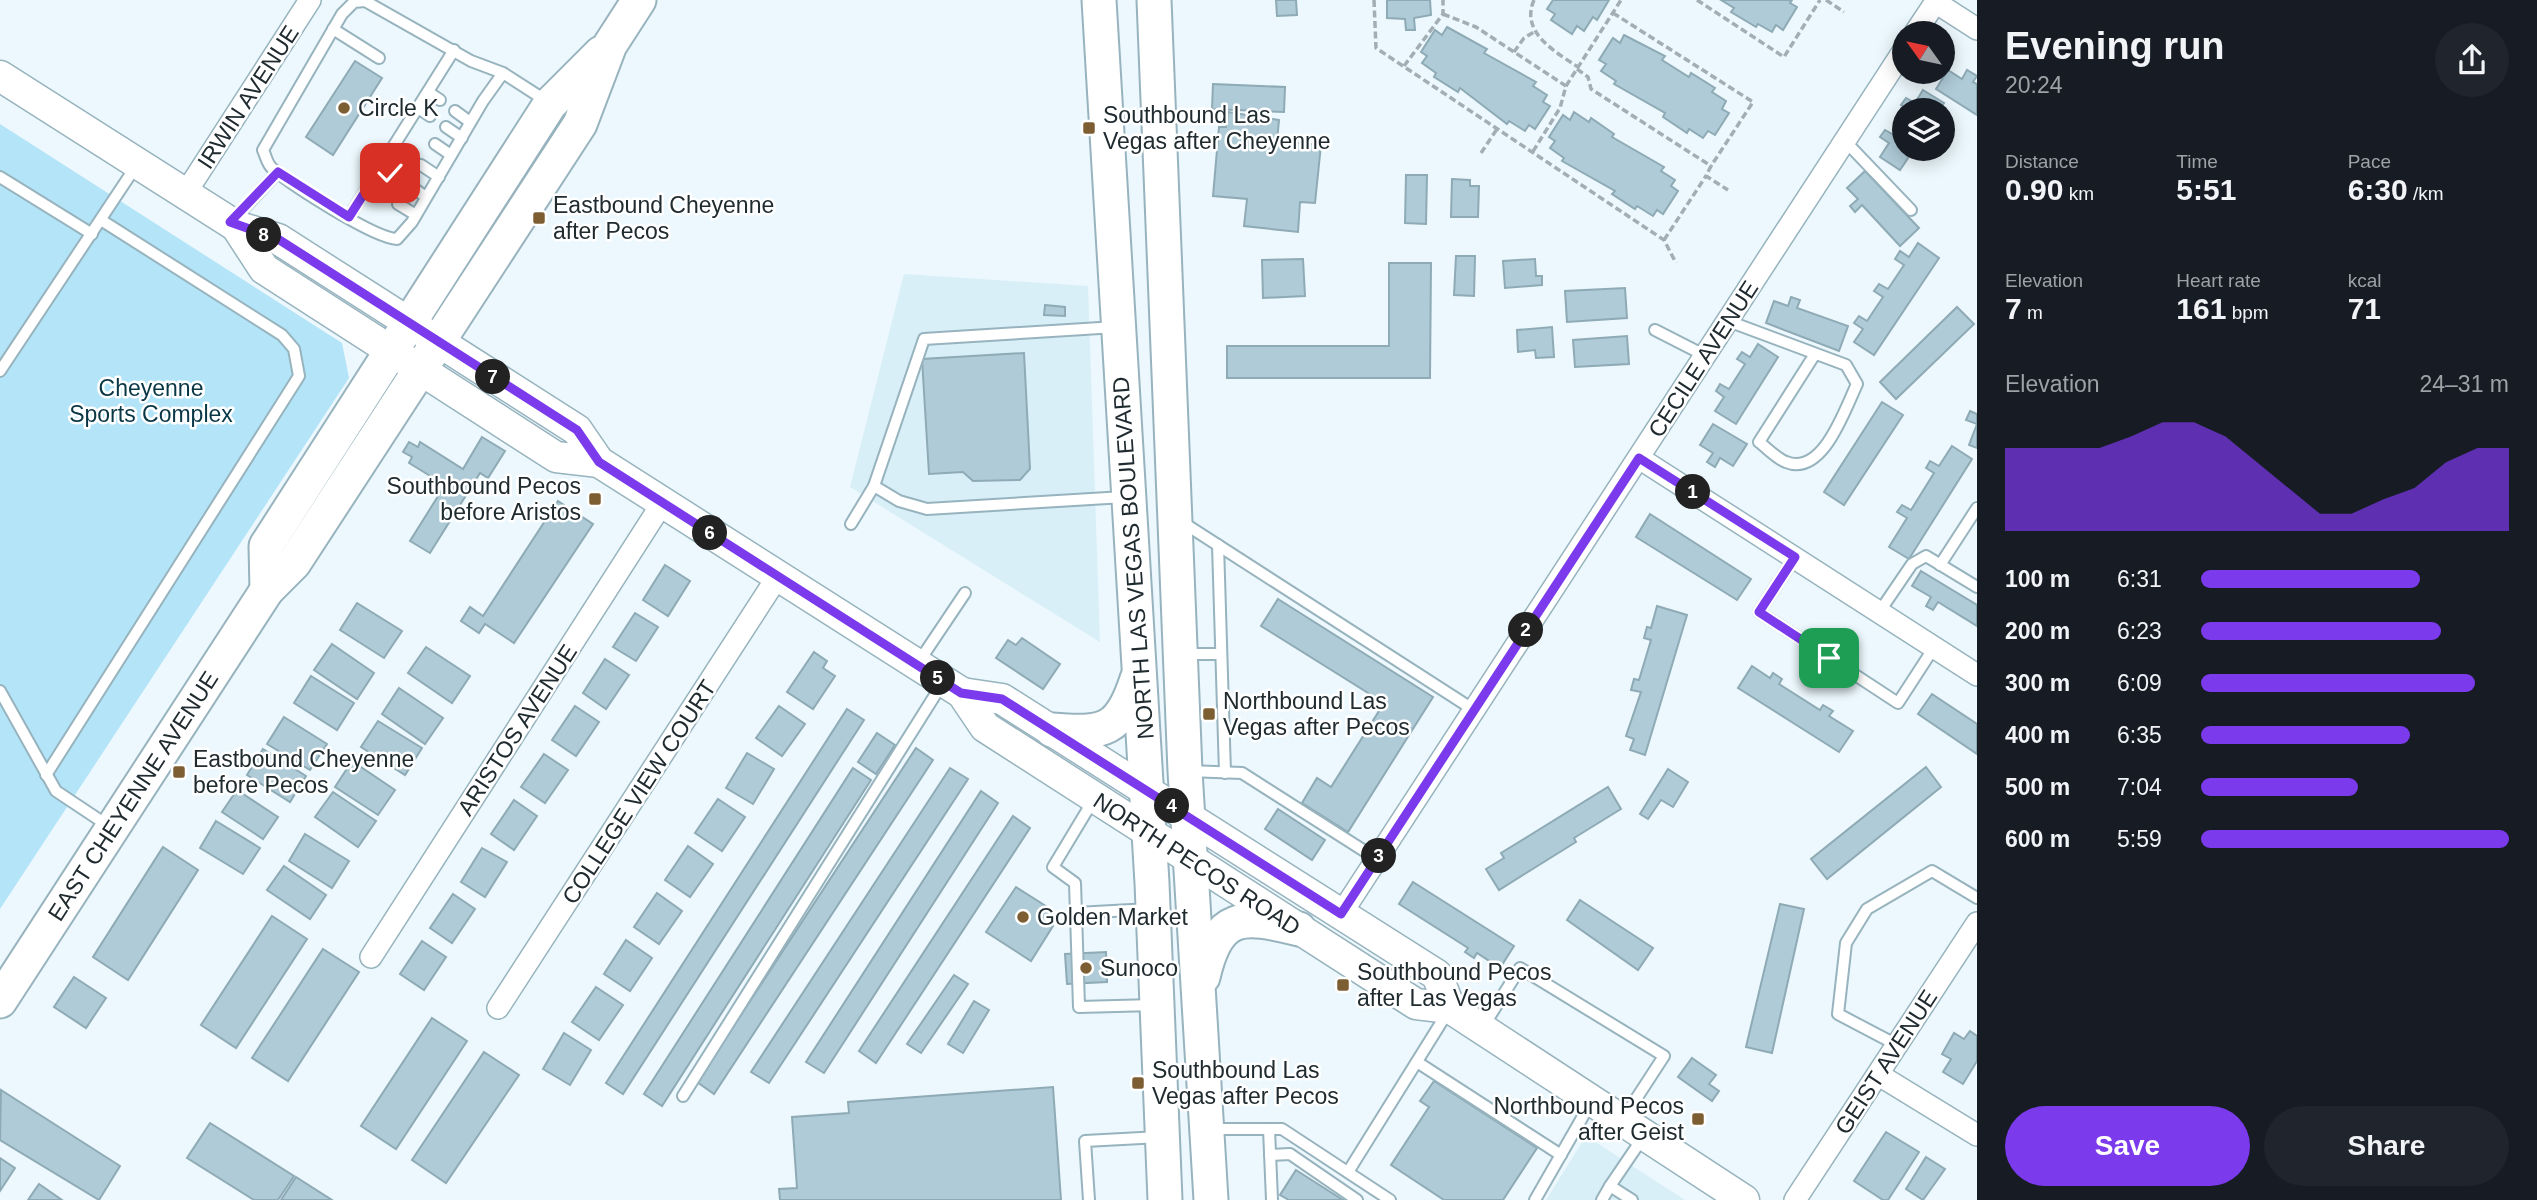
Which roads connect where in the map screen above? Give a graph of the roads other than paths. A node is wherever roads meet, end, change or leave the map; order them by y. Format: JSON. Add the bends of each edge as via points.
{"nodes":[{"id":1,"x":310,"y":0,"type":"edge"},
{"id":2,"x":639,"y":0,"type":"edge"},
{"id":3,"x":1099,"y":0,"type":"edge"},
{"id":4,"x":1154,"y":0,"type":"edge"},
{"id":5,"x":1935,"y":1,"type":"edge"},
{"id":6,"x":1922,"y":21,"type":"edge"},
{"id":7,"x":333,"y":29,"type":"junction"},
{"id":8,"x":1977,"y":29,"type":"edge"},
{"id":9,"x":610,"y":45,"type":"junction"},
{"id":10,"x":454,"y":50,"type":"junction"},
{"id":11,"x":379,"y":58,"type":"dead end"},
{"id":12,"x":1892,"y":69,"type":"edge"},
{"id":13,"x":503,"y":73,"type":"junction"},
{"id":14,"x":0,"y":76,"type":"edge"},
{"id":15,"x":428,"y":92,"type":"junction"},
{"id":16,"x":440,"y":100,"type":"dead end"},
{"id":17,"x":550,"y":104,"type":"junction"},
{"id":18,"x":418,"y":107,"type":"junction"},
{"id":19,"x":455,"y":111,"type":"dead end"},
{"id":20,"x":430,"y":116,"type":"dead end"},
{"id":21,"x":470,"y":122,"type":"junction"},
{"id":22,"x":407,"y":125,"type":"junction"},
{"id":23,"x":446,"y":127,"type":"dead end"},
{"id":24,"x":418,"y":133,"type":"dead end"},
{"id":25,"x":461,"y":138,"type":"junction"},
{"id":26,"x":1845,"y":141,"type":"junction"},
{"id":27,"x":435,"y":144,"type":"dead end"},
{"id":28,"x":395,"y":145,"type":"junction"},
{"id":29,"x":405,"y":153,"type":"dead end"},
{"id":30,"x":452,"y":155,"type":"junction"},
{"id":31,"x":137,"y":163,"type":"junction"},
{"id":32,"x":422,"y":165,"type":"dead end"},
{"id":33,"x":278,"y":172,"type":"junction"},
{"id":34,"x":0,"y":177,"type":"edge"},
{"id":35,"x":439,"y":177,"type":"junction"},
{"id":36,"x":409,"y":185,"type":"dead end"},
{"id":37,"x":1110,"y":186,"type":"junction"},
{"id":38,"x":185,"y":194,"type":"junction"},
{"id":39,"x":426,"y":197,"type":"junction"},
{"id":40,"x":398,"y":204,"type":"dead end"},
{"id":41,"x":1911,"y":210,"type":"dead end"},
{"id":42,"x":416,"y":215,"type":"junction"},
{"id":43,"x":349,"y":217,"type":"junction"},
{"id":44,"x":101,"y":220,"type":"junction"},
{"id":45,"x":233,"y":224,"type":"junction"},
{"id":46,"x":92,"y":234,"type":"junction"},
{"id":47,"x":1728,"y":321,"type":"junction"},
{"id":48,"x":1167,"y":324,"type":"junction"},
{"id":49,"x":1118,"y":327,"type":"junction"},
{"id":50,"x":1655,"y":330,"type":"dead end"},
{"id":51,"x":401,"y":337,"type":"junction"},
{"id":52,"x":440,"y":343,"type":"junction"},
{"id":53,"x":1815,"y":354,"type":"junction"},
{"id":54,"x":1704,"y":355,"type":"junction"},
{"id":55,"x":422,"y":370,"type":"junction"},
{"id":56,"x":0,"y":371,"type":"edge"},
{"id":57,"x":1639,"y":458,"type":"junction"},
{"id":58,"x":1173,"y":460,"type":"junction"},
{"id":59,"x":599,"y":462,"type":"junction"},
{"id":60,"x":874,"y":486,"type":"junction"},
{"id":61,"x":1129,"y":497,"type":"junction"},
{"id":62,"x":663,"y":502,"type":"junction"},
{"id":63,"x":1977,"y":508,"type":"edge"},
{"id":64,"x":1175,"y":517,"type":"junction"},
{"id":65,"x":850,"y":524,"type":"dead end"},
{"id":66,"x":1218,"y":545,"type":"junction"},
{"id":67,"x":1795,"y":557,"type":"junction"},
{"id":68,"x":1940,"y":565,"type":"junction"},
{"id":69,"x":778,"y":576,"type":"junction"},
{"id":70,"x":1977,"y":587,"type":"edge"},
{"id":71,"x":267,"y":590,"type":"junction"},
{"id":72,"x":965,"y":593,"type":"dead end"},
{"id":73,"x":1880,"y":611,"type":"junction"},
{"id":74,"x":1935,"y":646,"type":"junction"},
{"id":75,"x":1181,"y":654,"type":"junction"},
{"id":76,"x":1222,"y":654,"type":"junction"},
{"id":77,"x":917,"y":664,"type":"junction"},
{"id":78,"x":1140,"y":670,"type":"junction"},
{"id":79,"x":1977,"y":675,"type":"edge"},
{"id":80,"x":953,"y":687,"type":"junction"},
{"id":81,"x":0,"y":691,"type":"edge"},
{"id":82,"x":1474,"y":710,"type":"junction"},
{"id":83,"x":1052,"y":730,"type":"junction"},
{"id":84,"x":1185,"y":771,"type":"junction"},
{"id":85,"x":1225,"y":773,"type":"junction"},
{"id":86,"x":46,"y":775,"type":"junction"},
{"id":87,"x":1147,"y":790,"type":"junction"},
{"id":88,"x":1094,"y":798,"type":"junction"},
{"id":89,"x":1188,"y":816,"type":"junction"},
{"id":90,"x":112,"y":829,"type":"junction"},
{"id":91,"x":1149,"y":833,"type":"junction"},
{"id":92,"x":1190,"y":859,"type":"junction"},
{"id":93,"x":1377,"y":859,"type":"junction"},
{"id":94,"x":1977,"y":898,"type":"edge"},
{"id":95,"x":1153,"y":909,"type":"junction"},
{"id":96,"x":1076,"y":913,"type":"junction"},
{"id":97,"x":1341,"y":914,"type":"junction"},
{"id":98,"x":1977,"y":923,"type":"edge"},
{"id":99,"x":1299,"y":929,"type":"junction"},
{"id":100,"x":371,"y":957,"type":"dead end"},
{"id":101,"x":1198,"y":996,"type":"junction"},
{"id":102,"x":0,"y":1001,"type":"edge"},
{"id":103,"x":1156,"y":1005,"type":"junction"},
{"id":104,"x":498,"y":1008,"type":"dead end"},
{"id":105,"x":1451,"y":1008,"type":"junction"},
{"id":106,"x":1482,"y":1029,"type":"junction"},
{"id":107,"x":1896,"y":1045,"type":"junction"},
{"id":108,"x":1417,"y":1062,"type":"junction"},
{"id":109,"x":1879,"y":1075,"type":"junction"},
{"id":110,"x":683,"y":1096,"type":"dead end"},
{"id":111,"x":1591,"y":1101,"type":"junction"},
{"id":112,"x":1206,"y":1129,"type":"junction"},
{"id":113,"x":1269,"y":1129,"type":"junction"},
{"id":114,"x":1633,"y":1129,"type":"junction"},
{"id":115,"x":1977,"y":1135,"type":"edge"},
{"id":116,"x":1162,"y":1136,"type":"junction"},
{"id":117,"x":1562,"y":1154,"type":"junction"},
{"id":118,"x":1270,"y":1155,"type":"junction"},
{"id":119,"x":1348,"y":1172,"type":"junction"},
{"id":120,"x":1610,"y":1186,"type":"junction"},
{"id":121,"x":1089,"y":1200,"type":"edge"},
{"id":122,"x":1165,"y":1200,"type":"edge"},
{"id":123,"x":1211,"y":1200,"type":"edge"},
{"id":124,"x":1272,"y":1200,"type":"edge"},
{"id":125,"x":1357,"y":1200,"type":"edge"},
{"id":126,"x":1390,"y":1200,"type":"edge"},
{"id":127,"x":1535,"y":1200,"type":"edge"},
{"id":128,"x":1602,"y":1200,"type":"edge"},
{"id":129,"x":1632,"y":1200,"type":"edge"},
{"id":130,"x":1744,"y":1200,"type":"edge"},
{"id":131,"x":1795,"y":1200,"type":"edge"}],
"edges":[{"from":1,"to":38,"type":"street","name":"IRWIN AVENUE"},
{"from":2,"to":9,"type":"main road","name":"EAST CHEYENNE AVENUE"},
{"from":3,"to":37,"type":"main road","name":"NORTH LAS VEGAS BOULEVARD"},
{"from":4,"to":48,"type":"main road","name":"NORTH LAS VEGAS BOULEVARD"},
{"from":5,"to":6,"type":"street"},
{"from":5,"to":8,"type":"street"},
{"from":7,"to":10,"type":"lane","via":[[354,2],[365,1]]},
{"from":7,"to":11,"type":"lane"},
{"from":7,"to":33,"type":"lane","via":[[263,150],[270,167]]},
{"from":9,"to":17,"type":"main road","name":"EAST CHEYENNE AVENUE"},
{"from":9,"to":52,"type":"main road","name":"EAST CHEYENNE AVENUE","via":[[580,124]]},
{"from":10,"to":13,"type":"lane"},
{"from":10,"to":15,"type":"lane"},
{"from":12,"to":26,"type":"street","name":"CECILE AVENUE"},
{"from":13,"to":17,"type":"lane"},
{"from":13,"to":21,"type":"lane"},
{"from":14,"to":31,"type":"main road","name":"NORTH PECOS ROAD"},
{"from":15,"to":16,"type":"lane"},
{"from":15,"to":18,"type":"lane"},
{"from":17,"to":51,"type":"main road","name":"EAST CHEYENNE AVENUE"},
{"from":18,"to":20,"type":"lane"},
{"from":18,"to":22,"type":"lane"},
{"from":19,"to":21,"type":"lane"},
{"from":21,"to":25,"type":"lane"},
{"from":22,"to":24,"type":"lane"},
{"from":22,"to":28,"type":"lane"},
{"from":23,"to":25,"type":"lane"},
{"from":25,"to":30,"type":"lane"},
{"from":26,"to":41,"type":"lane"},
{"from":26,"to":47,"type":"street","name":"CECILE AVENUE"},
{"from":27,"to":30,"type":"lane"},
{"from":28,"to":29,"type":"lane"},
{"from":28,"to":43,"type":"lane","via":[[375,188]]},
{"from":30,"to":35,"type":"lane"},
{"from":31,"to":38,"type":"main road","name":"NORTH PECOS ROAD"},
{"from":31,"to":44,"type":"lane"},
{"from":32,"to":35,"type":"lane"},
{"from":33,"to":43,"type":"lane"},
{"from":33,"to":45,"type":"lane"},
{"from":34,"to":46,"type":"lane"},
{"from":35,"to":39,"type":"lane"},
{"from":36,"to":39,"type":"lane"},
{"from":37,"to":48,"type":"main road","via":[[1136,246],[1139,296]]},
{"from":37,"to":49,"type":"main road","name":"NORTH LAS VEGAS BOULEVARD"},
{"from":38,"to":45,"type":"main road","name":"NORTH PECOS ROAD"},
{"from":39,"to":42,"type":"lane"},
{"from":40,"to":42,"type":"lane"},
{"from":42,"to":43,"type":"lane","via":[[397,239]]},
{"from":44,"to":46,"type":"lane"},
{"from":44,"to":86,"type":"lane","via":[[282,335],[295,349],[299,376]]},
{"from":45,"to":51,"type":"main road","name":"NORTH PECOS ROAD","via":[[278,239]]},
{"from":46,"to":56,"type":"lane"},
{"from":47,"to":53,"type":"lane"},
{"from":47,"to":54,"type":"street","name":"CECILE AVENUE"},
{"from":48,"to":58,"type":"main road","name":"NORTH LAS VEGAS BOULEVARD"},
{"from":49,"to":58,"type":"main road","via":[[1147,352],[1154,398]]},
{"from":49,"to":60,"type":"lane","via":[[924,339]]},
{"from":49,"to":61,"type":"main road","name":"NORTH LAS VEGAS BOULEVARD"},
{"from":50,"to":54,"type":"lane"},
{"from":51,"to":52,"type":"main road","name":"NORTH PECOS ROAD"},
{"from":51,"to":55,"type":"main road","name":"NORTH PECOS ROAD"},
{"from":51,"to":71,"type":"main road","name":"EAST CHEYENNE AVENUE","via":[[266,546]]},
{"from":52,"to":55,"type":"main road","name":"EAST CHEYENNE AVENUE"},
{"from":52,"to":59,"type":"main road","name":"NORTH PECOS ROAD","via":[[577,430]]},
{"from":53,"to":53,"type":"lane","via":[[1846,365],[1857,384],[1823,452],[1802,464],[1786,462],[1759,442]]},
{"from":54,"to":57,"type":"street","name":"CECILE AVENUE"},
{"from":55,"to":59,"type":"main road","name":"NORTH PECOS ROAD","via":[[556,457]]},
{"from":55,"to":71,"type":"main road","name":"EAST CHEYENNE AVENUE","via":[[294,563]]},
{"from":57,"to":67,"type":"street"},
{"from":57,"to":82,"type":"street","name":"CECILE AVENUE"},
{"from":58,"to":64,"type":"main road","name":"NORTH LAS VEGAS BOULEVARD"},
{"from":59,"to":62,"type":"main road","name":"NORTH PECOS ROAD"},
{"from":60,"to":61,"type":"lane","via":[[899,501],[927,509]]},
{"from":60,"to":65,"type":"lane"},
{"from":61,"to":78,"type":"main road","name":"NORTH LAS VEGAS BOULEVARD"},
{"from":62,"to":69,"type":"main road","name":"NORTH PECOS ROAD"},
{"from":62,"to":100,"type":"street","name":"ARISTOS AVENUE"},
{"from":63,"to":68,"type":"lane"},
{"from":64,"to":66,"type":"lane"},
{"from":64,"to":75,"type":"main road","name":"NORTH LAS VEGAS BOULEVARD"},
{"from":66,"to":76,"type":"lane"},
{"from":66,"to":82,"type":"lane"},
{"from":67,"to":73,"type":"street"},
{"from":67,"to":74,"type":"lane","via":[[1759,612],[1898,703]]},
{"from":68,"to":70,"type":"lane"},
{"from":68,"to":73,"type":"lane","via":[[1926,556],[1912,564]]},
{"from":69,"to":77,"type":"main road","name":"NORTH PECOS ROAD"},
{"from":69,"to":104,"type":"street","name":"COLLEGE VIEW COURT"},
{"from":71,"to":90,"type":"main road","name":"EAST CHEYENNE AVENUE"},
{"from":72,"to":77,"type":"lane"},
{"from":73,"to":74,"type":"street"},
{"from":74,"to":79,"type":"street"},
{"from":75,"to":76,"type":"lane"},
{"from":75,"to":84,"type":"main road","name":"NORTH LAS VEGAS BOULEVARD"},
{"from":76,"to":85,"type":"lane"},
{"from":77,"to":80,"type":"main road","name":"NORTH PECOS ROAD"},
{"from":78,"to":83,"type":"main road","via":[[1129,704],[1110,726],[1094,733]]},
{"from":78,"to":87,"type":"main road","name":"NORTH LAS VEGAS BOULEVARD"},
{"from":80,"to":83,"type":"main road","name":"NORTH PECOS ROAD","via":[[1002,699]]},
{"from":80,"to":88,"type":"main road","name":"NORTH PECOS ROAD","via":[[985,727]]},
{"from":80,"to":110,"type":"lane"},
{"from":81,"to":86,"type":"lane"},
{"from":82,"to":93,"type":"street","name":"CECILE AVENUE"},
{"from":83,"to":87,"type":"main road","name":"NORTH PECOS ROAD"},
{"from":84,"to":85,"type":"lane"},
{"from":84,"to":89,"type":"main road","name":"NORTH LAS VEGAS BOULEVARD"},
{"from":85,"to":93,"type":"lane","via":[[1242,773]]},
{"from":86,"to":90,"type":"lane","via":[[63,797]]},
{"from":87,"to":89,"type":"main road","name":"NORTH PECOS ROAD"},
{"from":87,"to":91,"type":"main road","name":"NORTH LAS VEGAS BOULEVARD"},
{"from":88,"to":91,"type":"main road","name":"NORTH PECOS ROAD"},
{"from":88,"to":96,"type":"lane","via":[[1053,867],[1074,883]]},
{"from":89,"to":92,"type":"main road","name":"NORTH LAS VEGAS BOULEVARD"},
{"from":89,"to":97,"type":"main road","name":"NORTH PECOS ROAD"},
{"from":90,"to":102,"type":"main road","name":"EAST CHEYENNE AVENUE"},
{"from":91,"to":92,"type":"main road","name":"NORTH PECOS ROAD"},
{"from":91,"to":95,"type":"main road","name":"NORTH LAS VEGAS BOULEVARD"},
{"from":92,"to":99,"type":"main road","name":"NORTH PECOS ROAD"},
{"from":92,"to":101,"type":"main road","name":"NORTH LAS VEGAS BOULEVARD"},
{"from":93,"to":97,"type":"street","name":"CECILE AVENUE"},
{"from":94,"to":107,"type":"lane","via":[[1932,871],[1867,909],[1846,943],[1838,1014]]},
{"from":95,"to":96,"type":"lane"},
{"from":95,"to":103,"type":"main road","name":"NORTH LAS VEGAS BOULEVARD"},
{"from":96,"to":103,"type":"lane","via":[[1079,1007]]},
{"from":97,"to":105,"type":"main road","name":"NORTH PECOS ROAD","via":[[1437,975]]},
{"from":98,"to":107,"type":"street","name":"GEIST AVENUE"},
{"from":99,"to":101,"type":"main road","via":[[1257,919],[1225,928],[1205,964]]},
{"from":99,"to":105,"type":"main road","name":"NORTH PECOS ROAD","via":[[1416,1004]]},
{"from":101,"to":112,"type":"main road","name":"NORTH LAS VEGAS BOULEVARD"},
{"from":103,"to":116,"type":"main road","name":"NORTH LAS VEGAS BOULEVARD"},
{"from":105,"to":106,"type":"main road","name":"NORTH PECOS ROAD"},
{"from":105,"to":108,"type":"lane"},
{"from":106,"to":111,"type":"main road","name":"NORTH PECOS ROAD"},
{"from":106,"to":114,"type":"lane","via":[[1520,968],[1664,1056]]},
{"from":107,"to":109,"type":"street","name":"GEIST AVENUE"},
{"from":108,"to":117,"type":"lane"},
{"from":108,"to":119,"type":"lane"},
{"from":109,"to":115,"type":"street"},
{"from":109,"to":131,"type":"street","name":"GEIST AVENUE"},
{"from":111,"to":114,"type":"main road","name":"NORTH PECOS ROAD"},
{"from":111,"to":117,"type":"lane"},
{"from":112,"to":113,"type":"lane"},
{"from":112,"to":123,"type":"main road","name":"NORTH LAS VEGAS BOULEVARD"},
{"from":113,"to":118,"type":"lane"},
{"from":113,"to":119,"type":"lane","via":[[1283,1129]]},
{"from":114,"to":120,"type":"lane"},
{"from":114,"to":130,"type":"main road","name":"NORTH PECOS ROAD"},
{"from":116,"to":121,"type":"lane","via":[[1085,1141]]},
{"from":116,"to":122,"type":"main road","name":"NORTH LAS VEGAS BOULEVARD"},
{"from":117,"to":127,"type":"lane"},
{"from":118,"to":124,"type":"lane"},
{"from":118,"to":125,"type":"lane","via":[[1290,1154]]},
{"from":119,"to":126,"type":"lane"},
{"from":120,"to":128,"type":"lane"},
{"from":120,"to":129,"type":"lane"}]}
